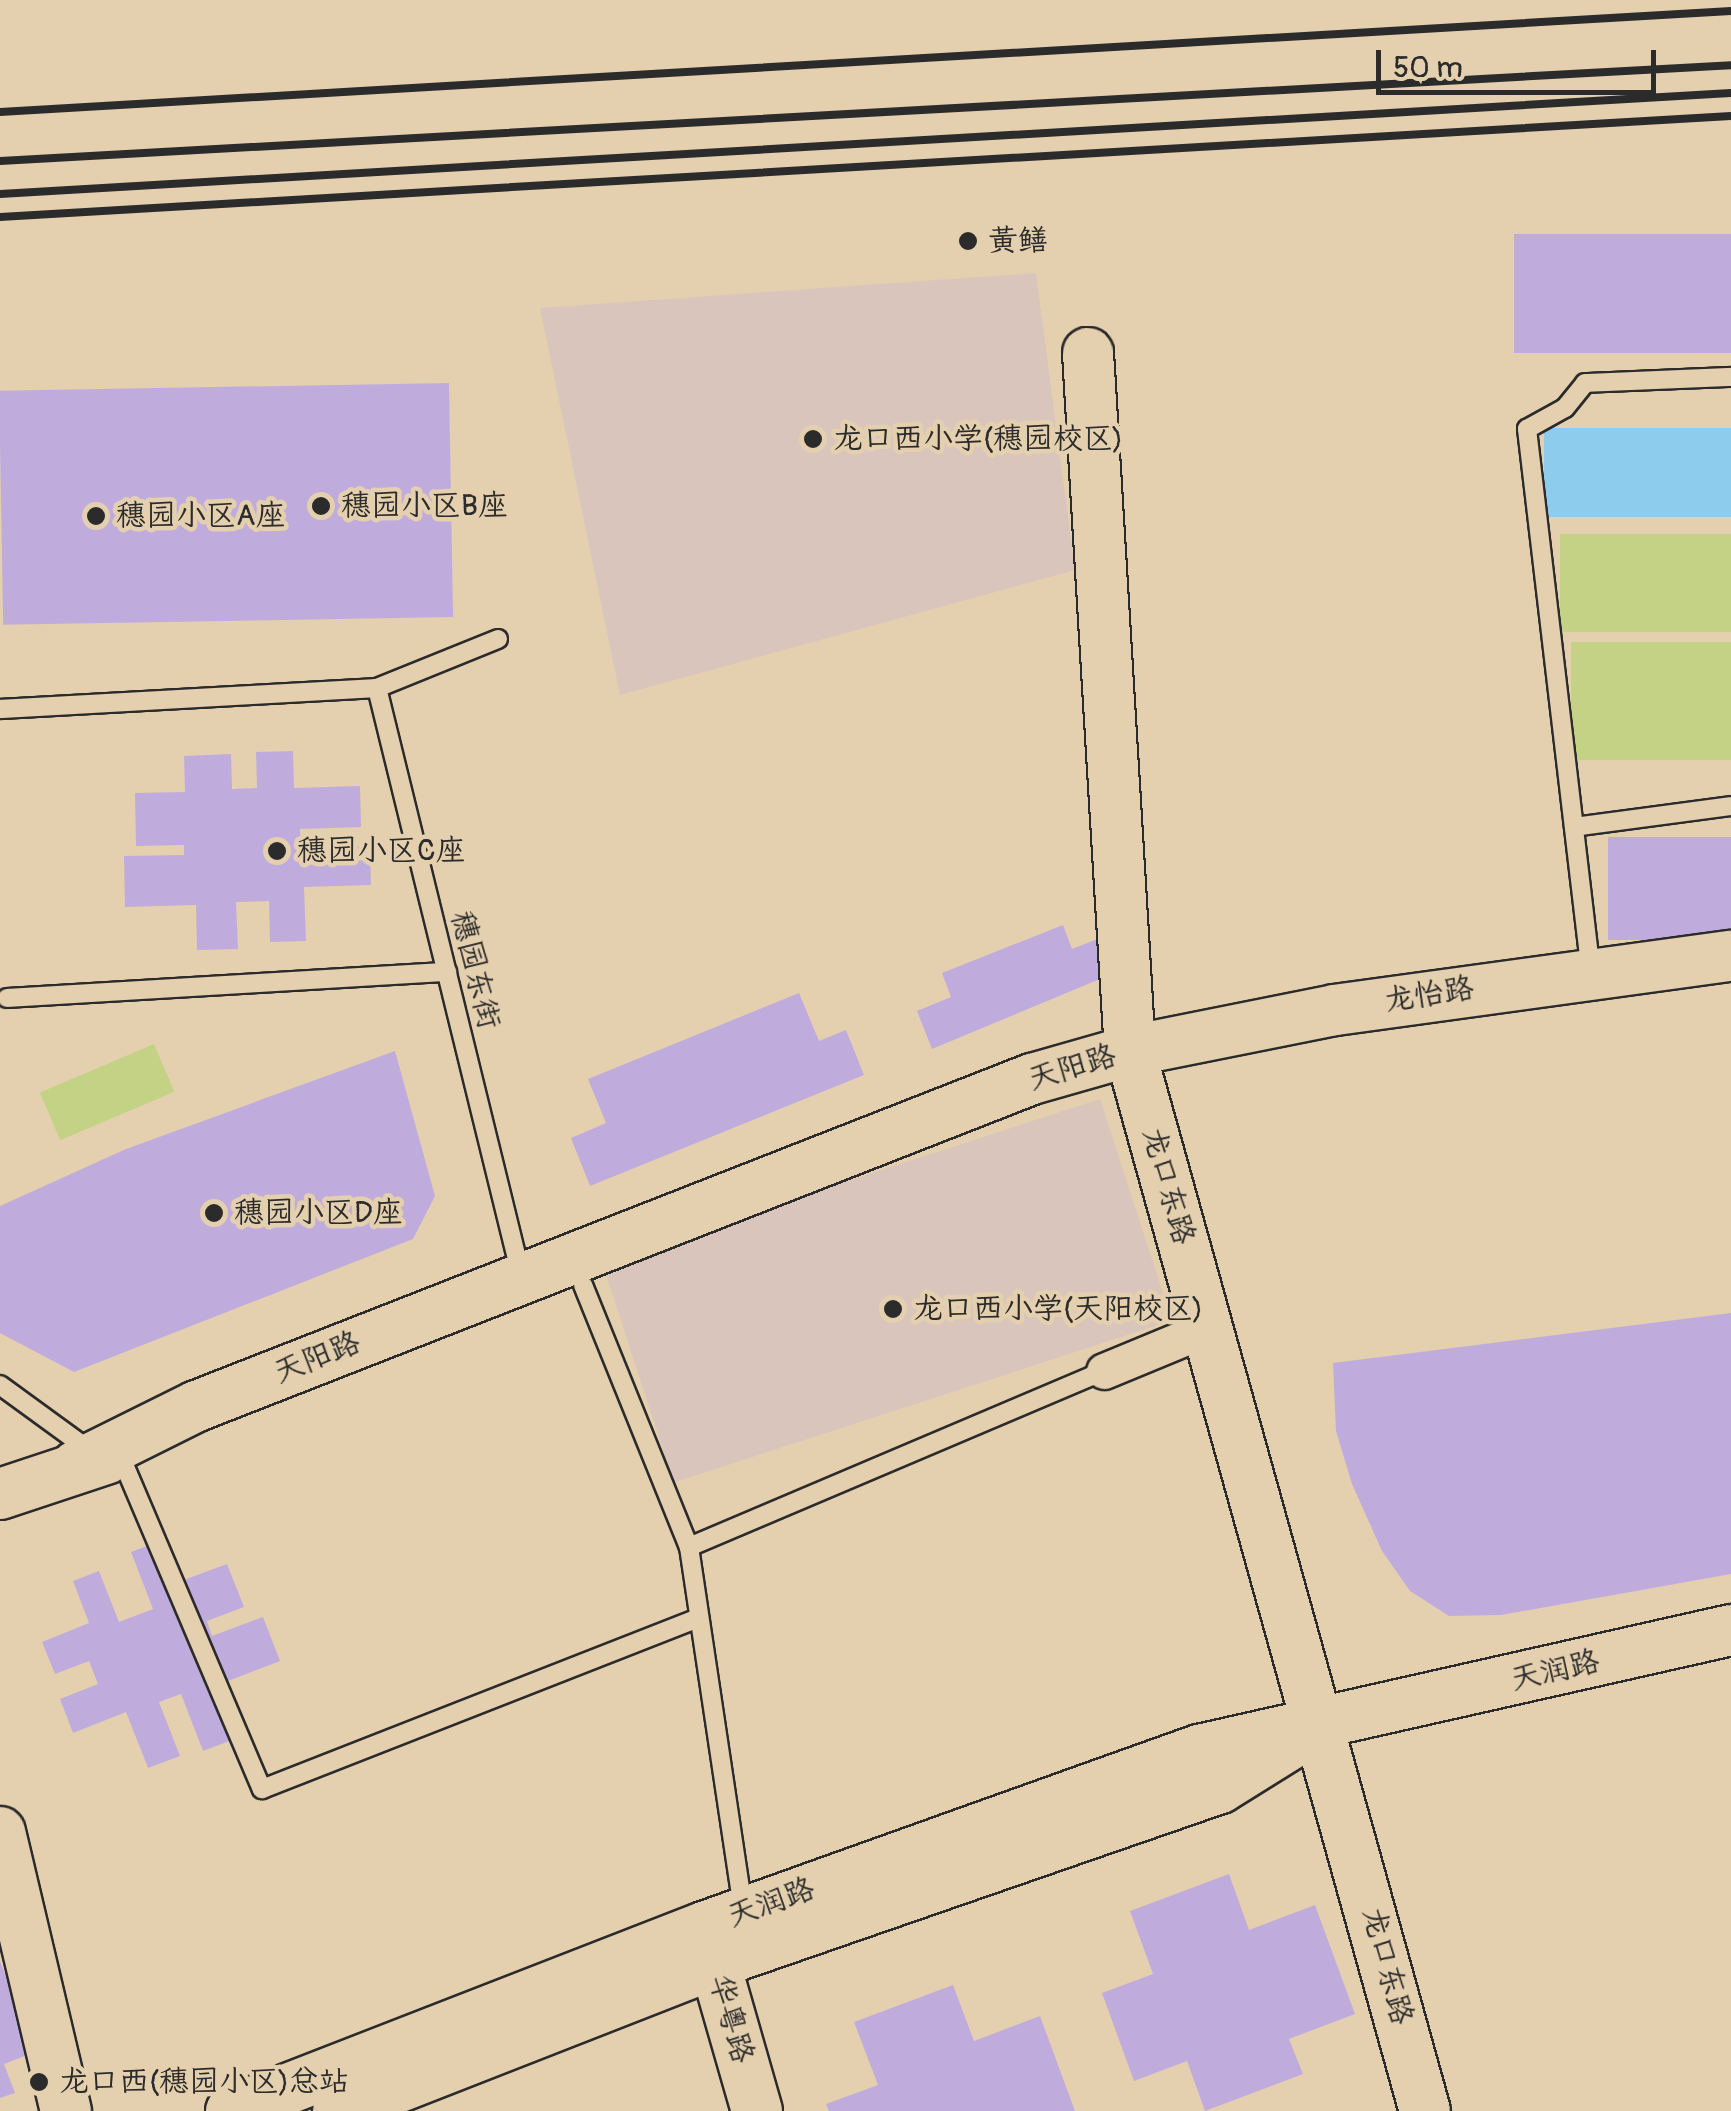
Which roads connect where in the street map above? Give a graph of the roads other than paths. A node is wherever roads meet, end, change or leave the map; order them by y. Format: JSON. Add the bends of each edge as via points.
{"nodes":[{"id":1,"x":1088,"y":353,"type":"dead end"},
{"id":2,"x":1731,"y":377,"type":"edge"},
{"id":3,"x":498,"y":639,"type":"dead end"},
{"id":4,"x":377,"y":688,"type":"junction"},
{"id":5,"x":0,"y":709,"type":"edge"},
{"id":6,"x":1731,"y":806,"type":"edge"},
{"id":7,"x":1574,"y":827,"type":"junction"},
{"id":8,"x":1731,"y":956,"type":"edge"},
{"id":9,"x":447,"y":972,"type":"junction"},
{"id":10,"x":1592,"y":973,"type":"junction"},
{"id":11,"x":8,"y":998,"type":"dead end"},
{"id":12,"x":1130,"y":1050,"type":"junction"},
{"id":13,"x":522,"y":1276,"type":"junction"},
{"id":14,"x":583,"y":1285,"type":"junction"},
{"id":15,"x":1208,"y":1328,"type":"junction"},
{"id":16,"x":1104,"y":1371,"type":"joint"},
{"id":17,"x":0,"y":1384,"type":"edge"},
{"id":18,"x":96,"y":1458,"type":"junction"},
{"id":19,"x":0,"y":1494,"type":"edge"},
{"id":20,"x":689,"y":1546,"type":"junction"},
{"id":21,"x":699,"y":1618,"type":"junction"},
{"id":22,"x":1731,"y":1630,"type":"edge"},
{"id":23,"x":1320,"y":1726,"type":"junction"},
{"id":24,"x":0,"y":1832,"type":"edge"},
{"id":25,"x":721,"y":1934,"type":"junction"},
{"id":26,"x":66,"y":2111,"type":"edge"},
{"id":27,"x":231,"y":2111,"type":"edge"},
{"id":28,"x":338,"y":2111,"type":"edge"},
{"id":29,"x":757,"y":2111,"type":"edge"},
{"id":30,"x":1425,"y":2111,"type":"edge"}],
"edges":[{"from":1,"to":12,"type":"street","name":"龙口东路"},
{"from":2,"to":7,"type":"lane","via":[[1585,383],[1565,408],[1527,429]]},
{"from":3,"to":4,"type":"lane"},
{"from":4,"to":5,"type":"lane"},
{"from":4,"to":9,"type":"lane","name":"穗园东街"},
{"from":6,"to":7,"type":"lane"},
{"from":7,"to":10,"type":"lane"},
{"from":8,"to":10,"type":"street","name":"龙怡路"},
{"from":9,"to":11,"type":"lane"},
{"from":9,"to":13,"type":"lane","name":"穗园东街"},
{"from":10,"to":12,"type":"street","name":"龙怡路","via":[[1334,1010]]},
{"from":12,"to":13,"type":"street","name":"天阳路","via":[[1032,1078]]},
{"from":12,"to":14,"type":"street","name":"天阳路","via":[[1044,1104]]},
{"from":12,"to":15,"type":"street","name":"龙口东路"},
{"from":13,"to":18,"type":"street","name":"天阳路"},
{"from":14,"to":18,"type":"street","name":"天阳路","via":[[209,1432]]},
{"from":14,"to":20,"type":"lane"},
{"from":15,"to":16,"type":"street"},
{"from":15,"to":23,"type":"street","name":"龙口东路"},
{"from":16,"to":20,"type":"lane"},
{"from":17,"to":18,"type":"lane"},
{"from":18,"to":19,"type":"street","name":"天阳路"},
{"from":18,"to":21,"type":"lane","via":[[262,1789]]},
{"from":20,"to":21,"type":"lane"},
{"from":21,"to":25,"type":"lane"},
{"from":22,"to":23,"type":"street","name":"天润路"},
{"from":23,"to":25,"type":"street","name":"天润路","via":[[1220,1788]]},
{"from":23,"to":30,"type":"street","name":"龙口东路"},
{"from":24,"to":26,"type":"street"},
{"from":25,"to":27,"type":"street","name":"天润路"},
{"from":25,"to":28,"type":"street","name":"天润路"},
{"from":25,"to":29,"type":"street","name":"华粤路"}]}
